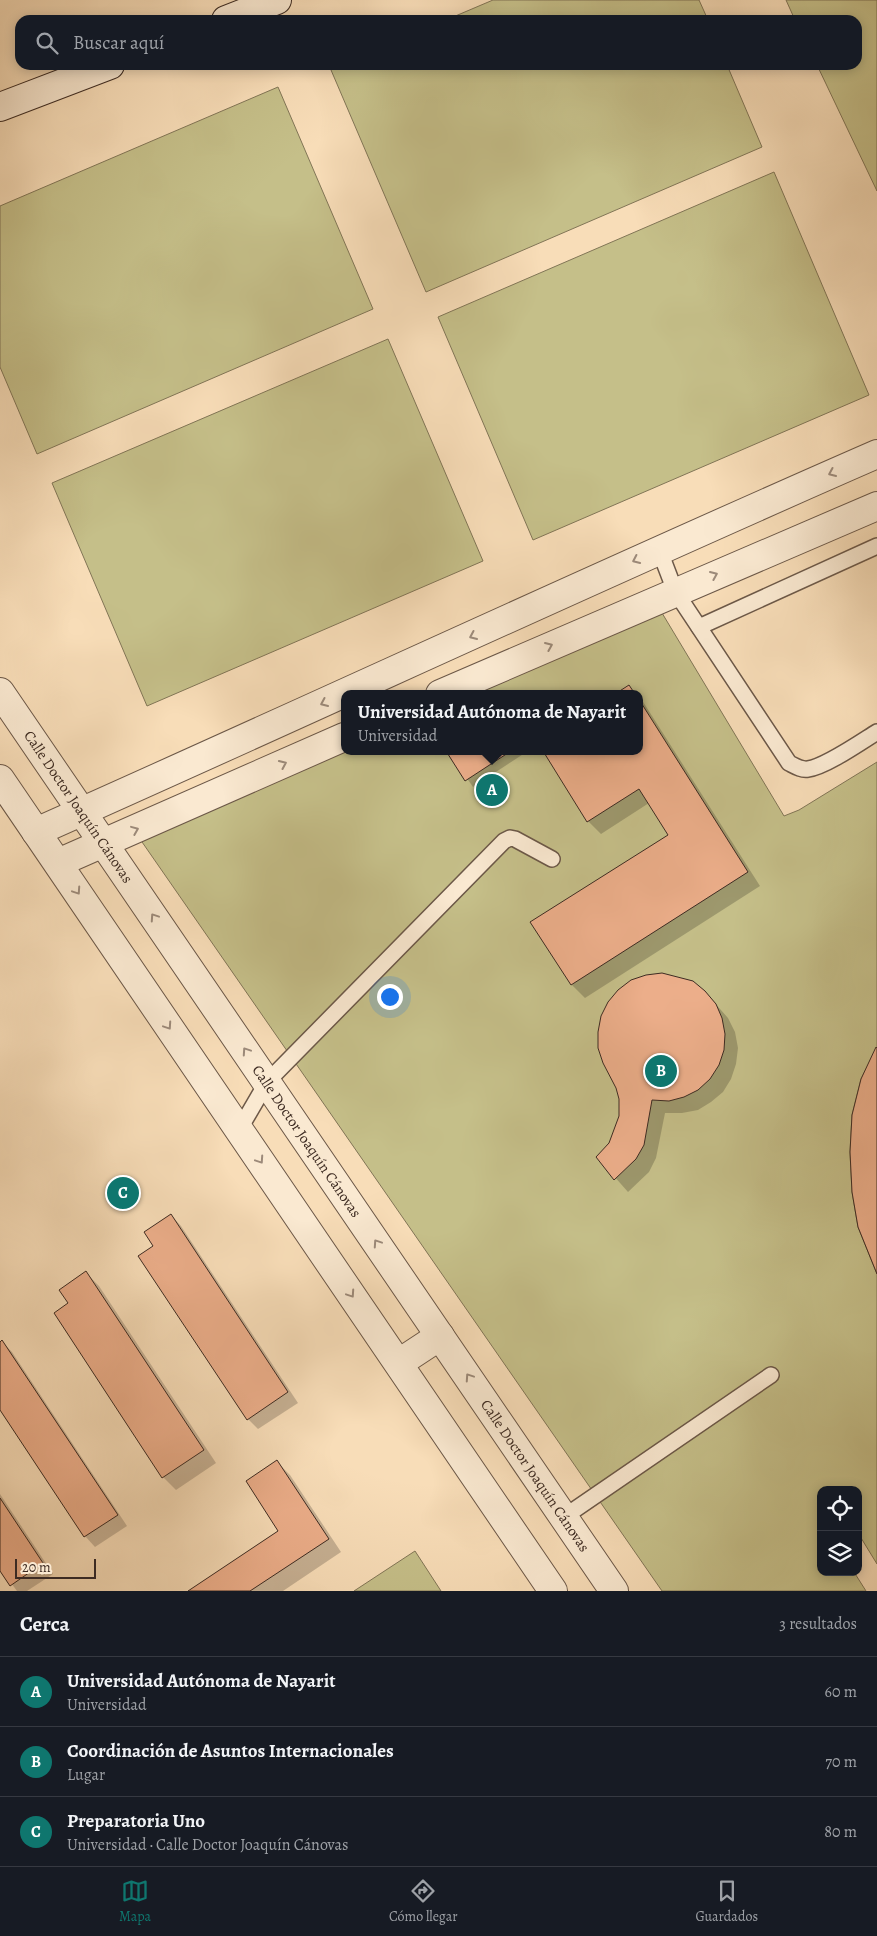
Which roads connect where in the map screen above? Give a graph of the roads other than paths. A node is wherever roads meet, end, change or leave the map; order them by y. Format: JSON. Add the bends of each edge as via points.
{"nodes":[{"id":1,"x":277,"y":0,"type":"edge"},
{"id":2,"x":239,"y":15,"type":"edge"},
{"id":3,"x":97,"y":70,"type":"edge"},
{"id":4,"x":0,"y":107,"type":"edge"},
{"id":5,"x":877,"y":454,"type":"edge"},
{"id":6,"x":877,"y":506,"type":"edge"},
{"id":7,"x":877,"y":546,"type":"edge"},
{"id":8,"x":660,"y":549,"type":"junction"},
{"id":9,"x":675,"y":591,"type":"junction"},
{"id":10,"x":504,"y":622,"type":"junction"},
{"id":11,"x":699,"y":627,"type":"junction"},
{"id":12,"x":514,"y":661,"type":"junction"},
{"id":13,"x":353,"y":690,"type":"edge"},
{"id":14,"x":449,"y":690,"type":"edge"},
{"id":15,"x":0,"y":692,"type":"edge"},
{"id":16,"x":341,"y":695,"type":"edge"},
{"id":17,"x":877,"y":732,"type":"edge"},
{"id":18,"x":341,"y":737,"type":"edge"},
{"id":19,"x":0,"y":779,"type":"edge"},
{"id":20,"x":81,"y":812,"type":"junction"},
{"id":21,"x":36,"y":832,"type":"junction"},
{"id":22,"x":103,"y":843,"type":"junction"},
{"id":23,"x":552,"y":859,"type":"dead end"},
{"id":24,"x":58,"y":863,"type":"junction"},
{"id":25,"x":267,"y":1082,"type":"junction"},
{"id":26,"x":238,"y":1130,"type":"junction"},
{"id":27,"x":440,"y":1336,"type":"junction"},
{"id":28,"x":398,"y":1363,"type":"junction"},
{"id":29,"x":771,"y":1375,"type":"dead end"},
{"id":30,"x":564,"y":1517,"type":"junction"},
{"id":31,"x":553,"y":1591,"type":"edge"},
{"id":32,"x":614,"y":1591,"type":"edge"}],
"edges":[{"from":1,"to":2,"type":"street"},
{"from":3,"to":4,"type":"street"},
{"from":5,"to":8,"type":"street","one_way":true},
{"from":9,"to":6,"type":"street","one_way":true},
{"from":7,"to":11,"type":"lane"},
{"from":8,"to":9,"type":"lane"},
{"from":8,"to":10,"type":"street","one_way":true},
{"from":9,"to":11,"type":"lane"},
{"from":12,"to":9,"type":"street","one_way":true},
{"from":10,"to":12,"type":"street"},
{"from":10,"to":13,"type":"street","one_way":true},
{"from":11,"to":17,"type":"lane","via":[[789,763],[809,769],[842,754]]},
{"from":12,"to":14,"type":"street"},
{"from":15,"to":20,"type":"street","name":"Calle Doctor Joaquín Cánovas"},
{"from":16,"to":20,"type":"street","one_way":true},
{"from":22,"to":18,"type":"street","one_way":true},
{"from":19,"to":21,"type":"street"},
{"from":20,"to":21,"type":"street"},
{"from":20,"to":22,"type":"street","name":"Calle Doctor Joaquín Cánovas"},
{"from":21,"to":24,"type":"street"},
{"from":22,"to":24,"type":"street"},
{"from":25,"to":22,"type":"street","name":"Calle Doctor Joaquín Cánovas","one_way":true},
{"from":23,"to":25,"type":"lane","via":[[515,839],[504,841]]},
{"from":24,"to":26,"type":"street","one_way":true},
{"from":25,"to":26,"type":"lane"},
{"from":27,"to":25,"type":"street","name":"Calle Doctor Joaquín Cánovas","one_way":true},
{"from":26,"to":28,"type":"street","one_way":true},
{"from":27,"to":28,"type":"street"},
{"from":30,"to":27,"type":"street","name":"Calle Doctor Joaquín Cánovas","one_way":true},
{"from":28,"to":31,"type":"street"},
{"from":29,"to":30,"type":"lane"},
{"from":30,"to":32,"type":"street","name":"Calle Doctor Joaquín Cánovas"}]}
